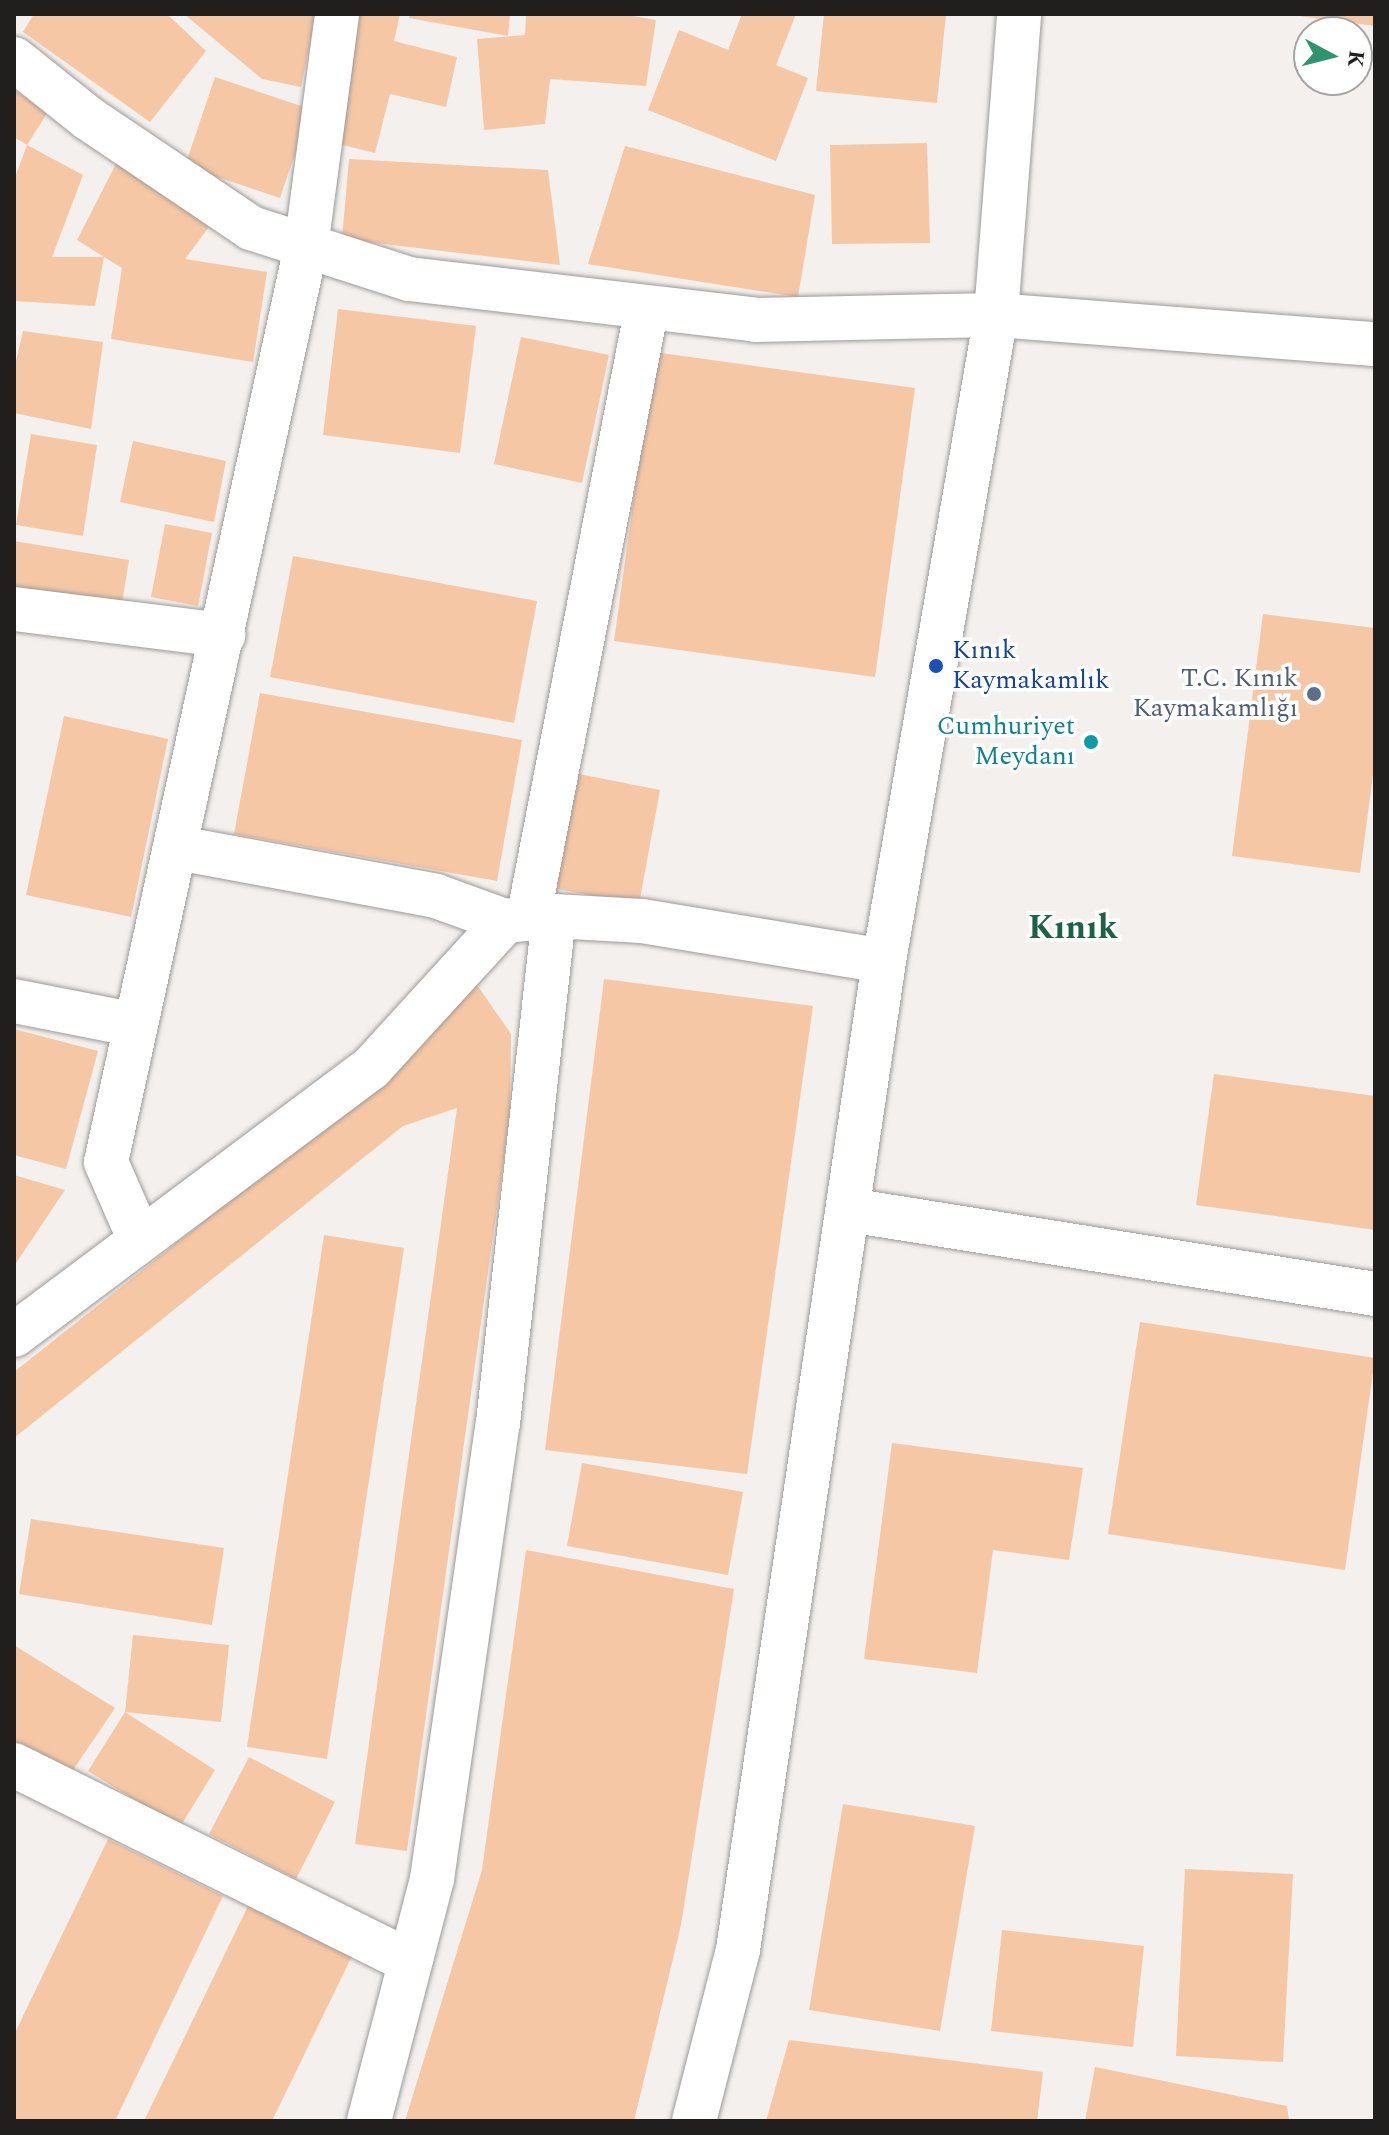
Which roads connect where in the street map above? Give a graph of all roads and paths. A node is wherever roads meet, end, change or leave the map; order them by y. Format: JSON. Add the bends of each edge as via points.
{"nodes":[{"id":1,"x":337,"y":14,"type":"edge"},
{"id":2,"x":1019,"y":14,"type":"edge"},
{"id":3,"x":14,"y":59,"type":"edge"},
{"id":4,"x":306,"y":247,"type":"junction"},
{"id":5,"x":647,"y":307,"type":"junction"},
{"id":6,"x":996,"y":315,"type":"junction"},
{"id":7,"x":1375,"y":344,"type":"edge"},
{"id":8,"x":14,"y":609,"type":"edge"},
{"id":9,"x":223,"y":635,"type":"junction"},
{"id":10,"x":178,"y":848,"type":"junction"},
{"id":11,"x":529,"y":918,"type":"junction"},
{"id":12,"x":884,"y":961,"type":"junction"},
{"id":13,"x":14,"y":1001,"type":"edge"},
{"id":14,"x":136,"y":1025,"type":"junction"},
{"id":15,"x":849,"y":1210,"type":"junction"},
{"id":16,"x":140,"y":1240,"type":"junction"},
{"id":17,"x":1375,"y":1294,"type":"edge"},
{"id":18,"x":14,"y":1335,"type":"edge"},
{"id":19,"x":14,"y":1765,"type":"edge"},
{"id":20,"x":409,"y":1961,"type":"junction"},
{"id":21,"x":369,"y":2121,"type":"edge"},
{"id":22,"x":694,"y":2121,"type":"edge"}],
"edges":[{"from":1,"to":4,"type":"street"},
{"from":2,"to":6,"type":"street"},
{"from":3,"to":4,"type":"street","via":[[88,118],[251,228]]},
{"from":4,"to":5,"type":"street","via":[[409,279]]},
{"from":4,"to":9,"type":"street"},
{"from":5,"to":6,"type":"street","via":[[756,320]]},
{"from":5,"to":11,"type":"street"},
{"from":6,"to":7,"type":"street"},
{"from":6,"to":12,"type":"street"},
{"from":8,"to":9,"type":"street"},
{"from":9,"to":10,"type":"street"},
{"from":10,"to":11,"type":"street"},
{"from":10,"to":14,"type":"street"},
{"from":11,"to":12,"type":"street","via":[[642,921]]},
{"from":11,"to":16,"type":"street","via":[[371,1068]]},
{"from":11,"to":20,"type":"street","via":[[498,1423],[432,1879]]},
{"from":12,"to":15,"type":"street"},
{"from":13,"to":14,"type":"street"},
{"from":14,"to":16,"type":"street","via":[[106,1162]]},
{"from":15,"to":17,"type":"street"},
{"from":15,"to":22,"type":"street","via":[[738,1950]]},
{"from":16,"to":18,"type":"street"},
{"from":19,"to":20,"type":"street"},
{"from":20,"to":21,"type":"street"}]}
